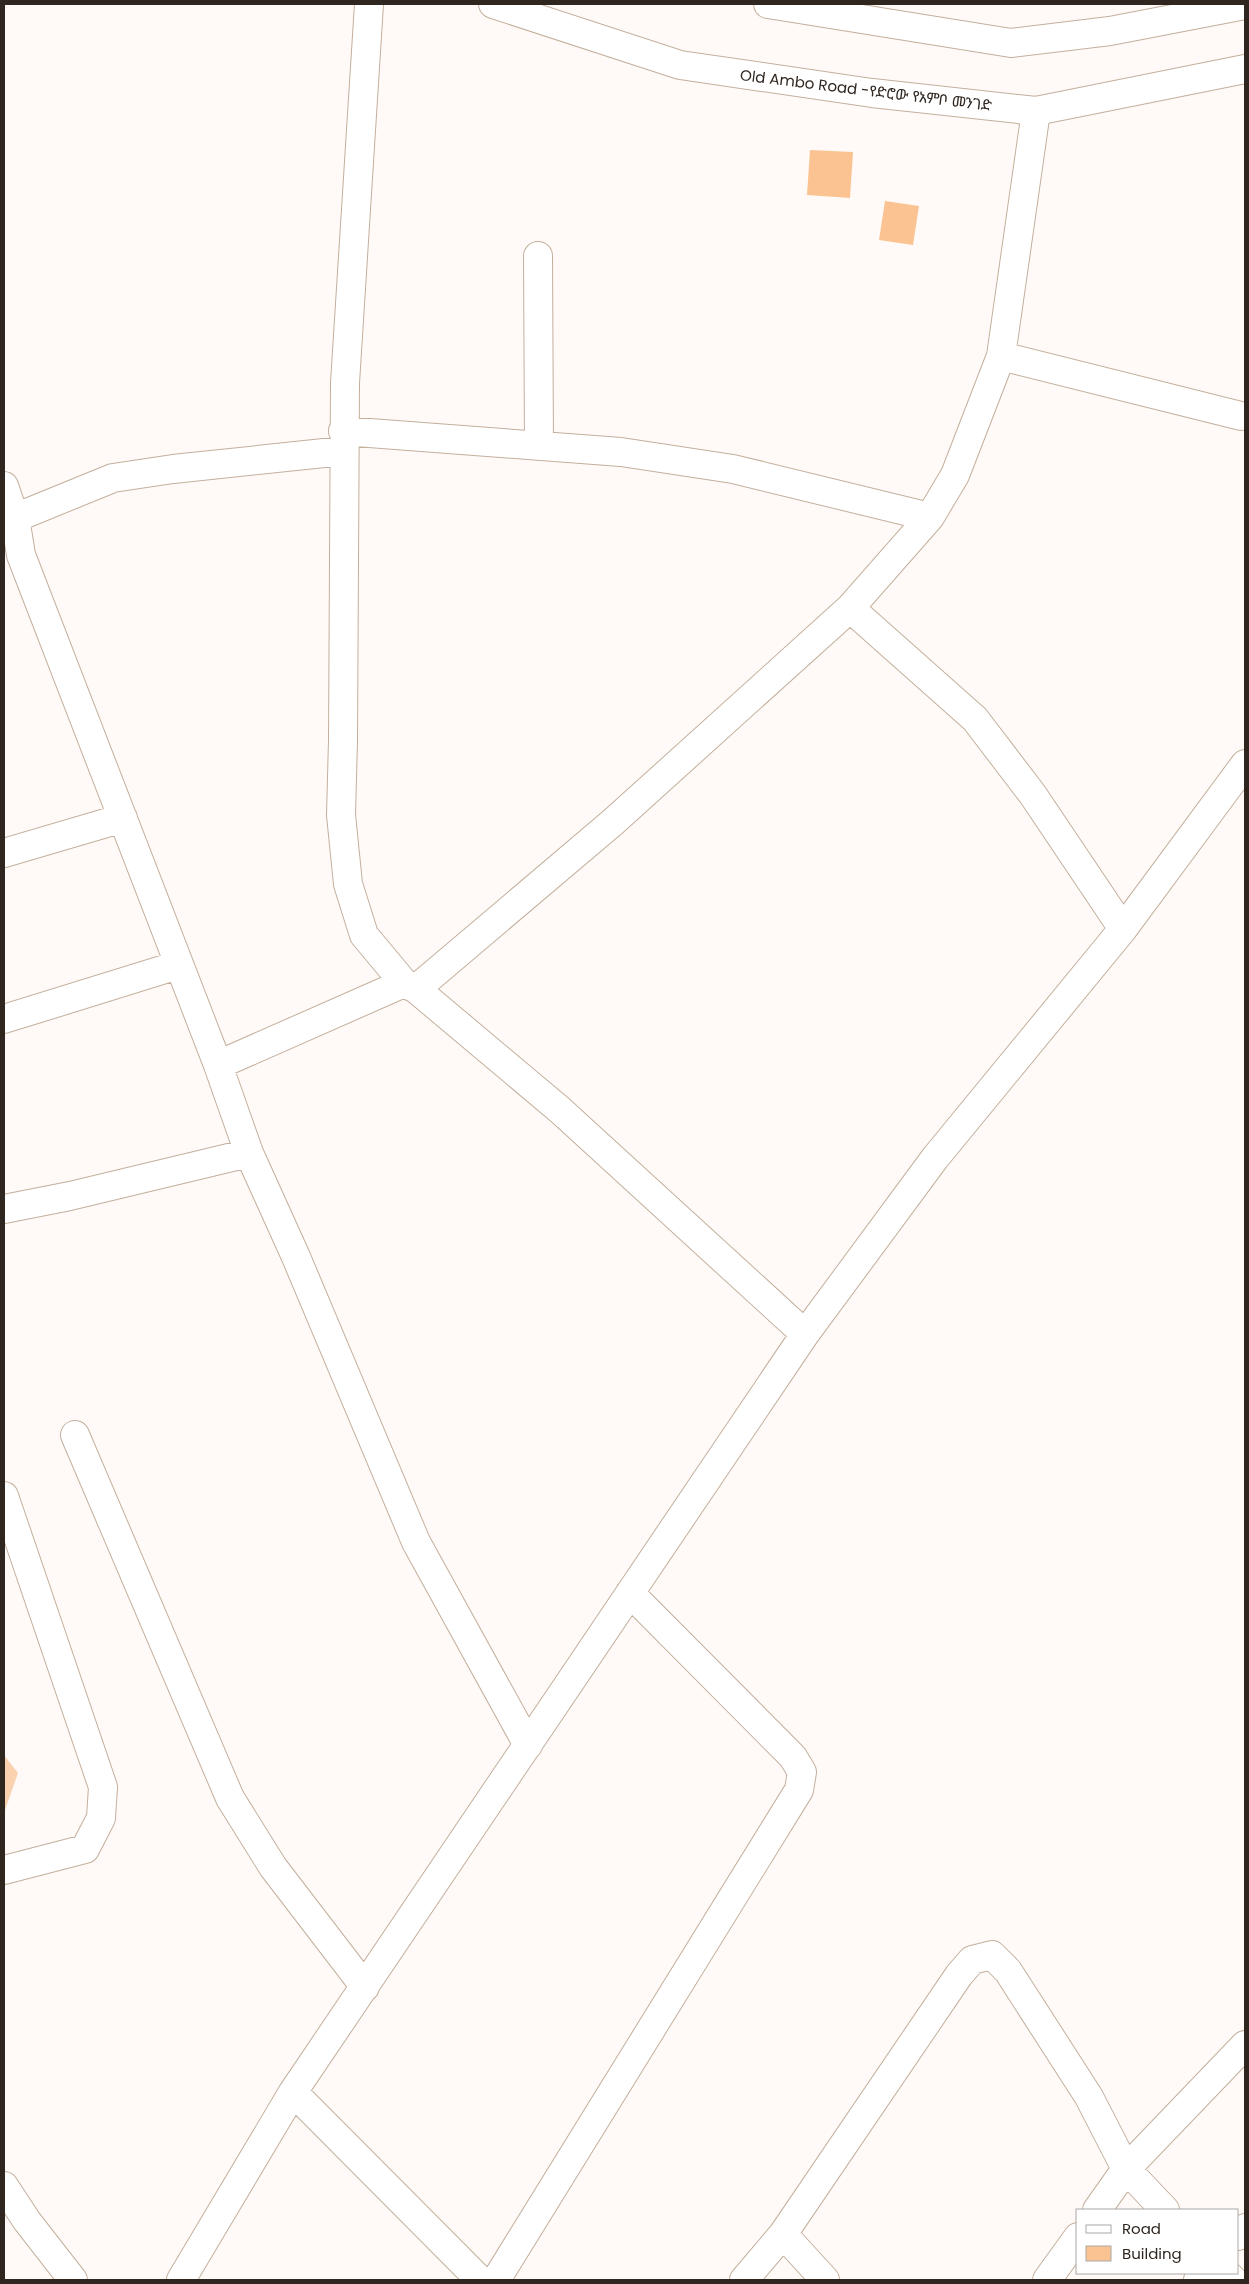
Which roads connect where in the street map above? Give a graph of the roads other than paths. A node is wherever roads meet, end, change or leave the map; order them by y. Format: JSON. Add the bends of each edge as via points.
{"nodes":[{"id":1,"x":370,"y":4,"type":"edge"},
{"id":2,"x":493,"y":4,"type":"edge"},
{"id":3,"x":768,"y":4,"type":"edge"},
{"id":4,"x":1245,"y":5,"type":"edge"},
{"id":5,"x":1245,"y":69,"type":"edge"},
{"id":6,"x":1036,"y":111,"type":"junction"},
{"id":7,"x":538,"y":256,"type":"dead end"},
{"id":8,"x":1001,"y":356,"type":"junction"},
{"id":9,"x":1241,"y":416,"type":"dead end"},
{"id":10,"x":343,"y":441,"type":"junction"},
{"id":11,"x":539,"y":446,"type":"junction"},
{"id":12,"x":4,"y":486,"type":"edge"},
{"id":13,"x":930,"y":517,"type":"junction"},
{"id":14,"x":15,"y":518,"type":"junction"},
{"id":15,"x":12,"y":557,"type":"edge"},
{"id":16,"x":850,"y":608,"type":"junction"},
{"id":17,"x":1245,"y":764,"type":"edge"},
{"id":18,"x":123,"y":818,"type":"junction"},
{"id":19,"x":4,"y":853,"type":"edge"},
{"id":20,"x":1123,"y":928,"type":"junction"},
{"id":21,"x":178,"y":965,"type":"junction"},
{"id":22,"x":410,"y":986,"type":"junction"},
{"id":23,"x":4,"y":1019,"type":"edge"},
{"id":24,"x":218,"y":1065,"type":"junction"},
{"id":25,"x":249,"y":1153,"type":"junction"},
{"id":26,"x":4,"y":1209,"type":"edge"},
{"id":27,"x":805,"y":1334,"type":"junction"},
{"id":28,"x":75,"y":1435,"type":"dead end"},
{"id":29,"x":4,"y":1496,"type":"edge"},
{"id":30,"x":630,"y":1593,"type":"junction"},
{"id":31,"x":528,"y":1745,"type":"junction"},
{"id":32,"x":4,"y":1870,"type":"edge"},
{"id":33,"x":365,"y":1987,"type":"junction"},
{"id":34,"x":1245,"y":2045,"type":"edge"},
{"id":35,"x":293,"y":2092,"type":"junction"},
{"id":36,"x":1126,"y":2169,"type":"junction"},
{"id":37,"x":4,"y":2186,"type":"edge"},
{"id":38,"x":1098,"y":2209,"type":"edge"},
{"id":39,"x":1164,"y":2209,"type":"edge"},
{"id":40,"x":783,"y":2234,"type":"junction"},
{"id":41,"x":1076,"y":2240,"type":"edge"},
{"id":42,"x":73,"y":2280,"type":"edge"},
{"id":43,"x":181,"y":2280,"type":"edge"},
{"id":44,"x":480,"y":2280,"type":"edge"},
{"id":45,"x":496,"y":2280,"type":"edge"},
{"id":46,"x":744,"y":2280,"type":"edge"},
{"id":47,"x":825,"y":2280,"type":"edge"},
{"id":48,"x":1047,"y":2280,"type":"edge"}],
"edges":[{"from":1,"to":10,"type":"street"},
{"from":2,"to":6,"type":"street","name":"Old Ambo Road -የድሮው የአምቦ መንገድ","via":[[680,64],[872,93]]},
{"from":3,"to":4,"type":"street","via":[[1011,43],[1110,31]]},
{"from":5,"to":6,"type":"street","name":"Old Ambo Road -የድሮው የአምቦ መንገድ"},
{"from":6,"to":8,"type":"street"},
{"from":7,"to":11,"type":"street"},
{"from":8,"to":9,"type":"street"},
{"from":8,"to":13,"type":"street","via":[[954,475]]},
{"from":10,"to":11,"type":"street"},
{"from":10,"to":14,"type":"street","via":[[113,478]]},
{"from":10,"to":22,"type":"street","via":[[344,740],[341,815],[348,884],[364,934]]},
{"from":11,"to":13,"type":"street","via":[[621,452],[733,470]]},
{"from":12,"to":14,"type":"street"},
{"from":13,"to":16,"type":"street"},
{"from":14,"to":15,"type":"street"},
{"from":15,"to":18,"type":"street"},
{"from":16,"to":20,"type":"street","via":[[975,719],[1033,795]]},
{"from":16,"to":22,"type":"street","via":[[613,822]]},
{"from":17,"to":20,"type":"street"},
{"from":18,"to":19,"type":"street"},
{"from":18,"to":21,"type":"street"},
{"from":20,"to":27,"type":"street","via":[[935,1158]]},
{"from":21,"to":23,"type":"street"},
{"from":21,"to":24,"type":"street"},
{"from":22,"to":24,"type":"street"},
{"from":22,"to":27,"type":"street","via":[[560,1110]]},
{"from":24,"to":25,"type":"street"},
{"from":25,"to":26,"type":"street"},
{"from":25,"to":31,"type":"street","via":[[416,1542]]},
{"from":27,"to":30,"type":"street"},
{"from":28,"to":33,"type":"street","via":[[230,1798],[273,1867]]},
{"from":29,"to":32,"type":"street","via":[[103,1787],[101,1818],[85,1849]]},
{"from":30,"to":31,"type":"street"},
{"from":30,"to":45,"type":"street","via":[[793,1757],[802,1772],[799,1790]]},
{"from":31,"to":33,"type":"street"},
{"from":33,"to":35,"type":"street"},
{"from":34,"to":36,"type":"street"},
{"from":35,"to":43,"type":"street"},
{"from":35,"to":44,"type":"street"},
{"from":36,"to":38,"type":"street"},
{"from":36,"to":39,"type":"street"},
{"from":36,"to":40,"type":"street","via":[[1089,2097],[1008,1971],[992,1955],[972,1960],[959,1975]]},
{"from":37,"to":42,"type":"street"},
{"from":40,"to":46,"type":"street"},
{"from":40,"to":47,"type":"street"},
{"from":41,"to":48,"type":"street"}]}
